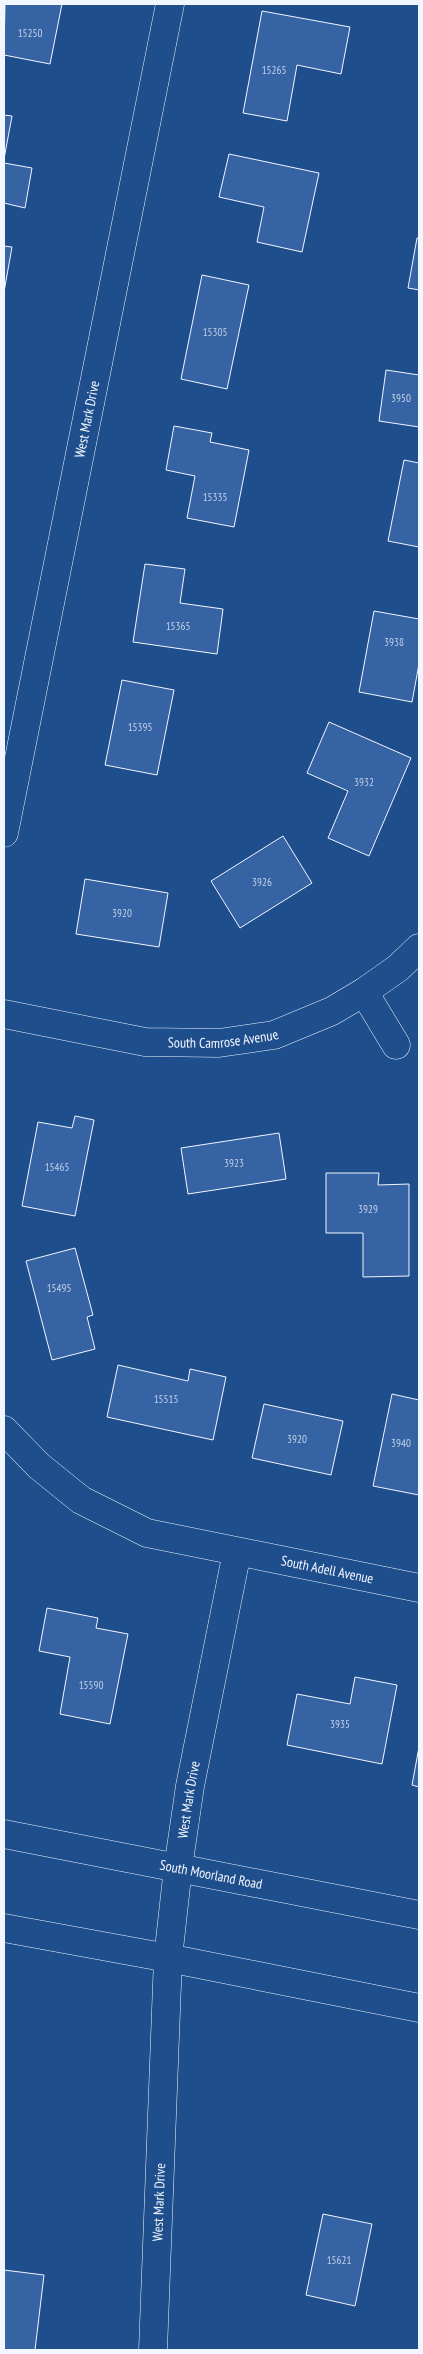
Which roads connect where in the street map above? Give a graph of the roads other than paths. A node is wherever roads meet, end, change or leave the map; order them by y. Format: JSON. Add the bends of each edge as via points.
{"nodes":[{"id":1,"x":170,"y":4,"type":"edge"},
{"id":2,"x":4,"y":833,"type":"edge"},
{"id":3,"x":419,"y":948,"type":"edge"},
{"id":4,"x":364,"y":992,"type":"junction"},
{"id":5,"x":4,"y":1014,"type":"edge"},
{"id":6,"x":396,"y":1045,"type":"dead end"},
{"id":7,"x":4,"y":1430,"type":"edge"},
{"id":8,"x":238,"y":1552,"type":"junction"},
{"id":9,"x":419,"y":1588,"type":"edge"},
{"id":10,"x":4,"y":1834,"type":"edge"},
{"id":11,"x":178,"y":1868,"type":"junction"},
{"id":12,"x":419,"y":1915,"type":"edge"},
{"id":13,"x":4,"y":1928,"type":"edge"},
{"id":14,"x":168,"y":1958,"type":"junction"},
{"id":15,"x":419,"y":2008,"type":"edge"},
{"id":16,"x":153,"y":2350,"type":"edge"}],
"edges":[{"from":1,"to":2,"type":"street","name":"West Mark Drive"},
{"from":3,"to":4,"type":"street","name":"South Camrose Avenue"},
{"from":4,"to":5,"type":"street","name":"South Camrose Avenue","via":[[332,1011],[274,1035],[219,1043],[145,1042]]},
{"from":4,"to":6,"type":"street"},
{"from":7,"to":8,"type":"street","via":[[39,1466],[81,1500],[147,1532]]},
{"from":8,"to":9,"type":"street","name":"South Adell Avenue"},
{"from":8,"to":11,"type":"street","name":"West Mark Drive","via":[[190,1786]]},
{"from":10,"to":11,"type":"street","name":"South Moorland Road"},
{"from":11,"to":12,"type":"street","name":"South Moorland Road"},
{"from":11,"to":14,"type":"street","name":"West Mark Drive"},
{"from":13,"to":14,"type":"street"},
{"from":14,"to":15,"type":"street"},
{"from":14,"to":16,"type":"street","name":"West Mark Drive"}]}
